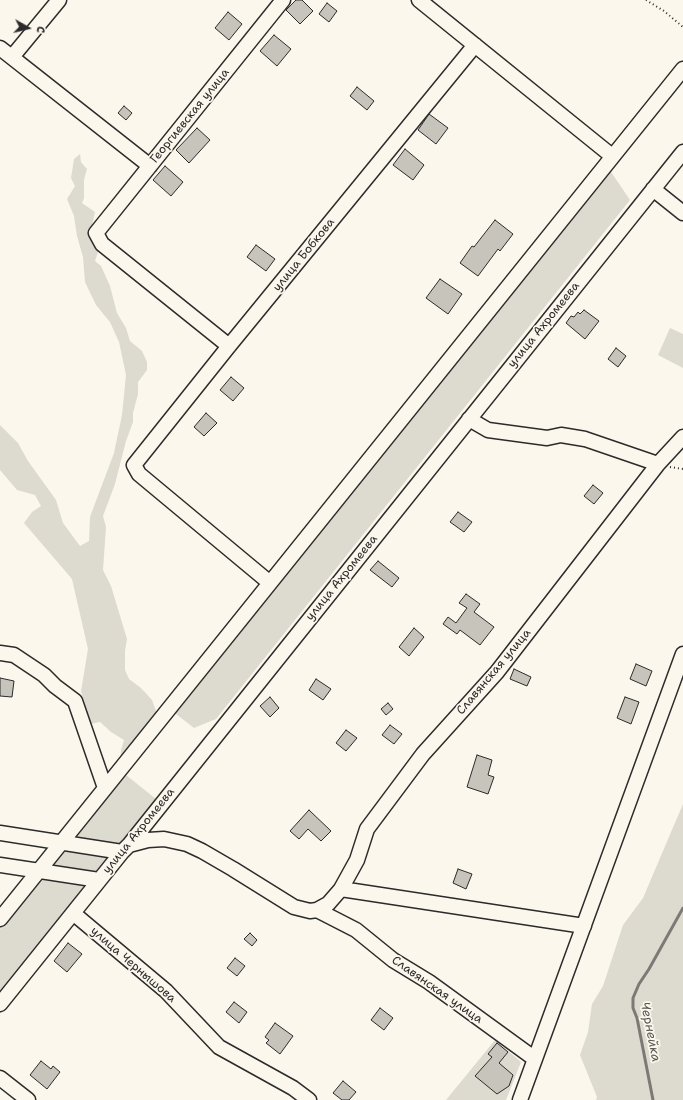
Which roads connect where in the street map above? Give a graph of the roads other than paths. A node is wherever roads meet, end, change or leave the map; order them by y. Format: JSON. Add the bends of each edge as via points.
{"nodes":[{"id":1,"x":59,"y":0,"type":"edge"},
{"id":2,"x":283,"y":0,"type":"edge"},
{"id":3,"x":419,"y":0,"type":"edge"},
{"id":4,"x":475,"y":45,"type":"junction"},
{"id":5,"x":0,"y":48,"type":"edge"},
{"id":6,"x":12,"y":57,"type":"junction"},
{"id":7,"x":683,"y":69,"type":"edge"},
{"id":8,"x":683,"y":152,"type":"edge"},
{"id":9,"x":612,"y":156,"type":"junction"},
{"id":10,"x":150,"y":166,"type":"junction"},
{"id":11,"x":653,"y":189,"type":"junction"},
{"id":12,"x":683,"y":213,"type":"edge"},
{"id":13,"x":229,"y":346,"type":"junction"},
{"id":14,"x":469,"y":419,"type":"junction"},
{"id":15,"x":683,"y":437,"type":"edge"},
{"id":16,"x":658,"y":464,"type":"junction"},
{"id":17,"x":270,"y":582,"type":"junction"},
{"id":18,"x":0,"y":653,"type":"edge"},
{"id":19,"x":683,"y":654,"type":"edge"},
{"id":20,"x":105,"y":788,"type":"junction"},
{"id":21,"x":0,"y":833,"type":"edge"},
{"id":22,"x":61,"y":843,"type":"junction"},
{"id":23,"x":125,"y":848,"type":"junction"},
{"id":24,"x":0,"y":865,"type":"edge"},
{"id":25,"x":39,"y":871,"type":"junction"},
{"id":26,"x":99,"y":880,"type":"junction"},
{"id":27,"x":341,"y":889,"type":"junction"},
{"id":28,"x":316,"y":910,"type":"junction"},
{"id":29,"x":73,"y":913,"type":"junction"},
{"id":30,"x":0,"y":919,"type":"edge"},
{"id":31,"x":584,"y":926,"type":"junction"},
{"id":32,"x":0,"y":1004,"type":"edge"},
{"id":33,"x":535,"y":1059,"type":"junction"},
{"id":34,"x":0,"y":1078,"type":"edge"},
{"id":35,"x":28,"y":1100,"type":"edge"},
{"id":36,"x":308,"y":1100,"type":"edge"},
{"id":37,"x":520,"y":1100,"type":"edge"}],
"edges":[{"from":1,"to":6,"type":"street"},
{"from":2,"to":10,"type":"street","name":"Георгиевская улица"},
{"from":3,"to":4,"type":"street"},
{"from":4,"to":9,"type":"street"},
{"from":4,"to":13,"type":"street","name":"улица Бобкова"},
{"from":5,"to":6,"type":"street"},
{"from":6,"to":10,"type":"street"},
{"from":7,"to":9,"type":"street"},
{"from":8,"to":11,"type":"street","name":"улица Ахромеева"},
{"from":9,"to":17,"type":"street"},
{"from":10,"to":13,"type":"street","name":"Георгиевская улица","via":[[96,233],[102,244]]},
{"from":11,"to":12,"type":"street"},
{"from":11,"to":14,"type":"street","name":"улица Ахромеева"},
{"from":13,"to":17,"type":"street","name":"улица Бобкова","via":[[134,465],[138,474]]},
{"from":14,"to":16,"type":"street","via":[[488,430],[547,438],[561,435],[585,439]]},
{"from":14,"to":23,"type":"street","name":"улица Ахромеева"},
{"from":15,"to":16,"type":"street","name":"Славянская улица"},
{"from":16,"to":27,"type":"street","name":"Славянская улица","via":[[497,672],[409,772],[367,829],[357,860]]},
{"from":17,"to":20,"type":"street"},
{"from":18,"to":20,"type":"street","via":[[14,655],[44,675],[75,701]]},
{"from":19,"to":31,"type":"street"},
{"from":20,"to":22,"type":"street"},
{"from":21,"to":22,"type":"street"},
{"from":22,"to":23,"type":"street"},
{"from":22,"to":25,"type":"street"},
{"from":23,"to":26,"type":"street","name":"улица Ахромеева"},
{"from":23,"to":28,"type":"street","name":"Славянская улица","via":[[148,840],[164,839],[187,844],[294,908]]},
{"from":24,"to":25,"type":"street"},
{"from":25,"to":26,"type":"street"},
{"from":25,"to":30,"type":"street"},
{"from":26,"to":29,"type":"street","name":"улица Ахромеева"},
{"from":27,"to":28,"type":"street","name":"Славянская улица","via":[[328,904]]},
{"from":27,"to":31,"type":"street"},
{"from":28,"to":33,"type":"street","name":"Славянская улица","via":[[356,930],[393,960],[429,982]]},
{"from":29,"to":32,"type":"street","name":"улица Ахромеева"},
{"from":29,"to":36,"type":"street","name":"улица Чернышова","via":[[166,991],[219,1047],[293,1088]]},
{"from":31,"to":33,"type":"street"},
{"from":33,"to":37,"type":"street"},
{"from":34,"to":35,"type":"street"}]}
